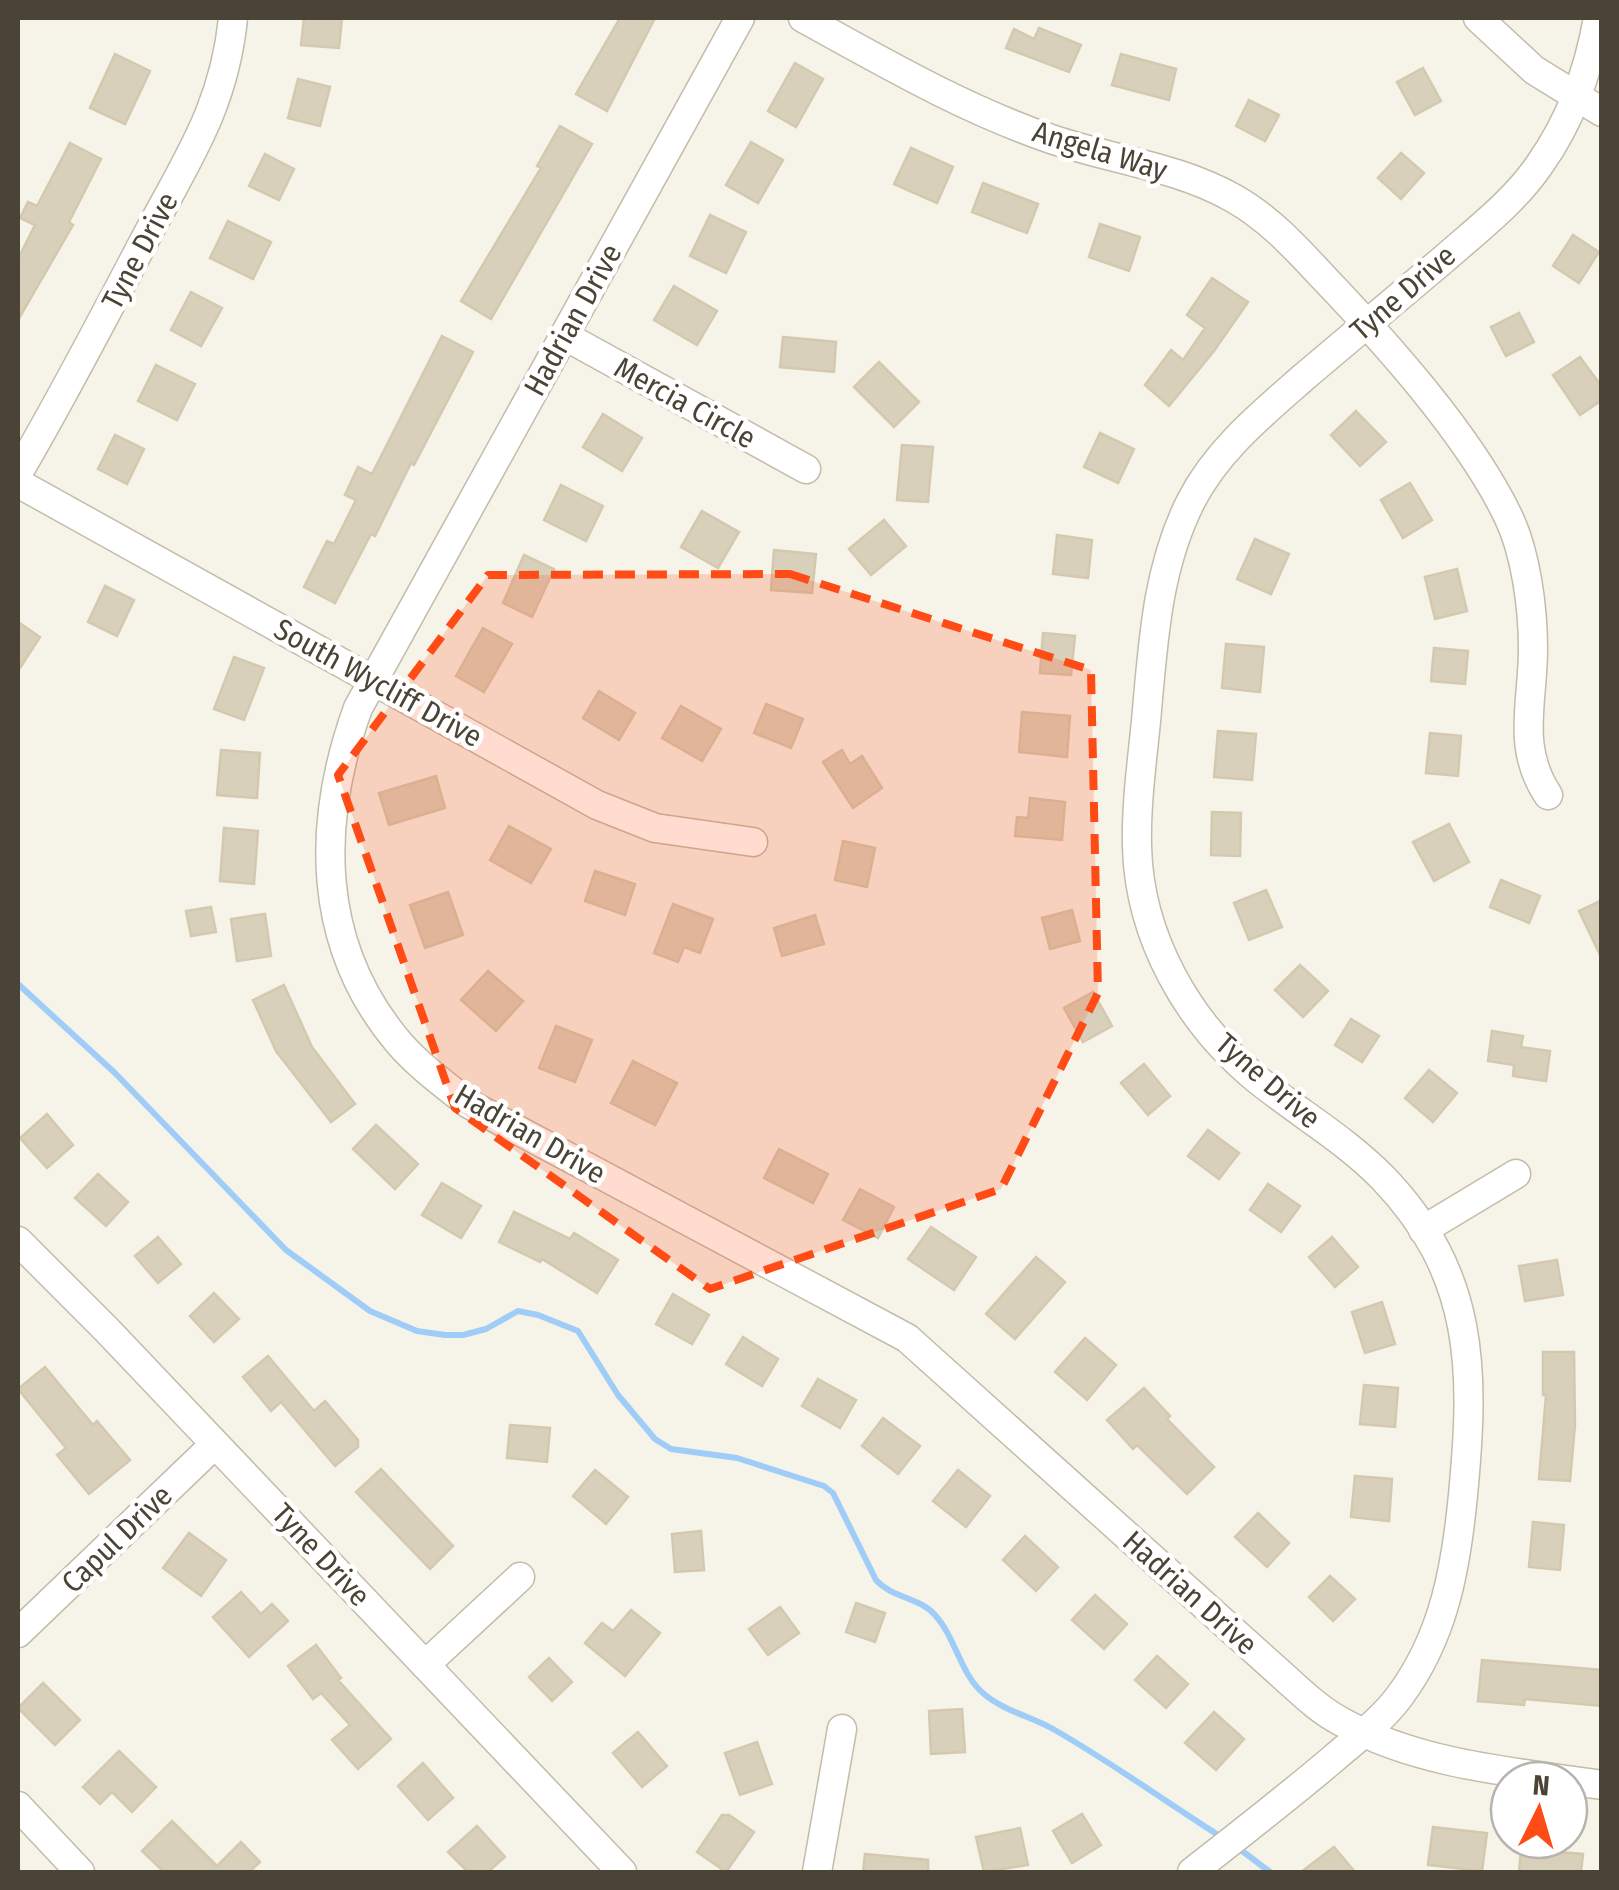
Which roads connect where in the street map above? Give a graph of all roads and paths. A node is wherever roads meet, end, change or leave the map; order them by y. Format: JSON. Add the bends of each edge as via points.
{"nodes":[{"id":1,"x":233,"y":18,"type":"edge"},
{"id":2,"x":740,"y":18,"type":"edge"},
{"id":3,"x":803,"y":18,"type":"edge"},
{"id":4,"x":1478,"y":18,"type":"edge"},
{"id":5,"x":1598,"y":18,"type":"edge"},
{"id":6,"x":1576,"y":98,"type":"junction"},
{"id":7,"x":1602,"y":112,"type":"edge"},
{"id":8,"x":1368,"y":324,"type":"junction"},
{"id":9,"x":565,"y":336,"type":"junction"},
{"id":10,"x":806,"y":470,"type":"dead end"},
{"id":11,"x":18,"y":473,"type":"edge"},
{"id":12,"x":18,"y":483,"type":"edge"},
{"id":13,"x":372,"y":680,"type":"junction"},
{"id":14,"x":1548,"y":795,"type":"dead end"},
{"id":15,"x":753,"y":842,"type":"dead end"},
{"id":16,"x":1516,"y":1174,"type":"dead end"},
{"id":17,"x":1422,"y":1230,"type":"junction"},
{"id":18,"x":18,"y":1241,"type":"edge"},
{"id":19,"x":215,"y":1444,"type":"junction"},
{"id":20,"x":520,"y":1577,"type":"dead end"},
{"id":21,"x":18,"y":1633,"type":"edge"},
{"id":22,"x":425,"y":1665,"type":"junction"},
{"id":23,"x":842,"y":1728,"type":"dead end"},
{"id":24,"x":1364,"y":1733,"type":"junction"},
{"id":25,"x":1602,"y":1784,"type":"edge"},
{"id":26,"x":18,"y":1806,"type":"edge"},
{"id":27,"x":80,"y":1872,"type":"edge"},
{"id":28,"x":622,"y":1872,"type":"edge"},
{"id":29,"x":817,"y":1872,"type":"edge"},
{"id":30,"x":1192,"y":1872,"type":"edge"}],
"edges":[{"from":1,"to":11,"type":"street","name":"Tyne Drive","via":[[208,123]]},
{"from":2,"to":9,"type":"street","name":"Hadrian Drive"},
{"from":3,"to":8,"type":"street","name":"Angela Way","via":[[1001,121],[1236,199],[1272,224]]},
{"from":4,"to":6,"type":"street"},
{"from":5,"to":6,"type":"street","name":"Tyne Drive"},
{"from":6,"to":7,"type":"street"},
{"from":6,"to":8,"type":"street","name":"Tyne Drive","via":[[1519,190]]},
{"from":8,"to":14,"type":"street","name":"Angela Way","via":[[1464,444],[1510,519],[1533,648],[1530,756]]},
{"from":8,"to":17,"type":"street","name":"Tyne Drive","via":[[1238,436],[1192,498],[1174,540],[1154,635],[1138,867],[1155,939],[1194,1012],[1256,1078],[1354,1151],[1403,1200]]},
{"from":9,"to":10,"type":"street","name":"Mercia Circle"},
{"from":9,"to":13,"type":"street","name":"Hadrian Drive"},
{"from":12,"to":13,"type":"street","name":"South Wycliff Drive"},
{"from":13,"to":15,"type":"street","name":"South Wycliff Drive","via":[[628,818],[680,834]]},
{"from":13,"to":24,"type":"street","name":"Hadrian Drive","via":[[348,735],[332,800],[333,900],[348,959],[409,1053],[469,1104],[907,1338],[1317,1706]]},
{"from":16,"to":17,"type":"street"},
{"from":17,"to":24,"type":"street","name":"Tyne Drive","via":[[1451,1286],[1470,1365],[1461,1519],[1453,1580],[1432,1642],[1398,1697]]},
{"from":18,"to":19,"type":"street","name":"Tyne Drive"},
{"from":19,"to":21,"type":"street","name":"Capul Drive"},
{"from":19,"to":22,"type":"street","name":"Tyne Drive"},
{"from":20,"to":22,"type":"street"},
{"from":22,"to":28,"type":"street","name":"Tyne Drive"},
{"from":23,"to":29,"type":"street"},
{"from":24,"to":25,"type":"street","name":"Hadrian Drive","via":[[1439,1759]]},
{"from":24,"to":30,"type":"street","name":"Tyne Drive"},
{"from":26,"to":27,"type":"street"}]}
